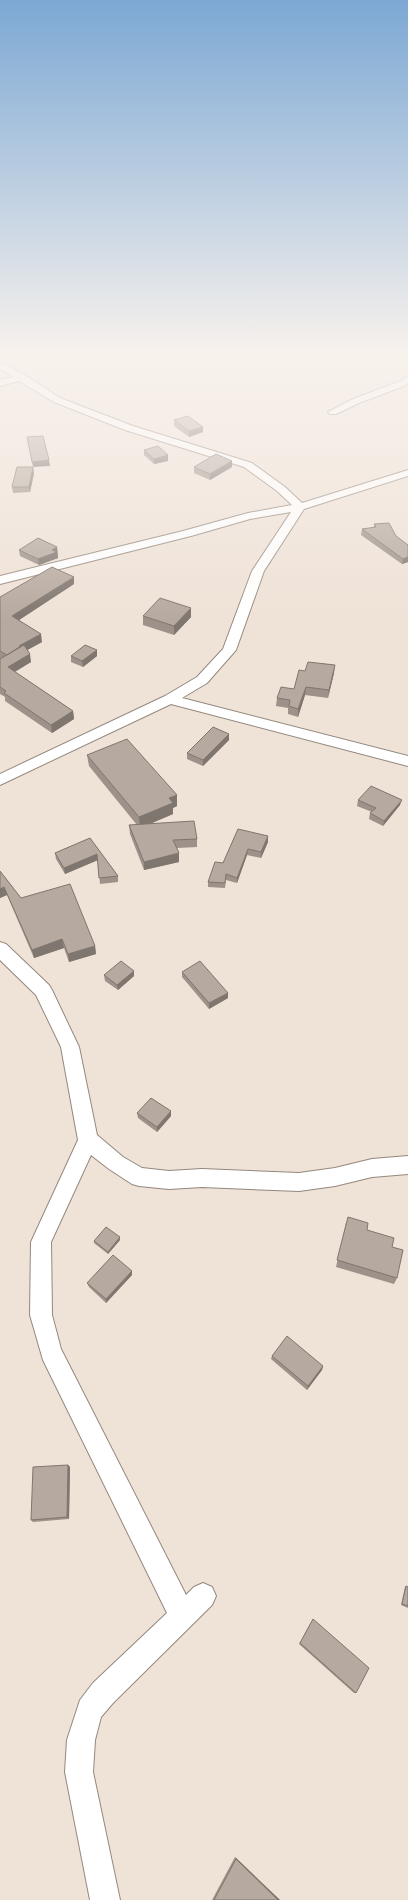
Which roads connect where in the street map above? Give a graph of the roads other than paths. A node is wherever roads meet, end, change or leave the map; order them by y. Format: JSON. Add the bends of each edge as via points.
{"nodes":[{"id":1,"x":179,"y":444,"type":"edge"},
{"id":2,"x":408,"y":473,"type":"edge"},
{"id":3,"x":300,"y":507,"type":"junction"},
{"id":4,"x":0,"y":580,"type":"edge"},
{"id":5,"x":170,"y":699,"type":"junction"},
{"id":6,"x":408,"y":761,"type":"edge"},
{"id":7,"x":0,"y":780,"type":"edge"},
{"id":8,"x":0,"y":949,"type":"edge"},
{"id":9,"x":88,"y":1140,"type":"junction"},
{"id":10,"x":408,"y":1165,"type":"edge"},
{"id":11,"x":203,"y":1596,"type":"dead end"},
{"id":12,"x":182,"y":1615,"type":"junction"},
{"id":13,"x":104,"y":1900,"type":"edge"}],
"edges":[{"from":1,"to":3,"type":"street","via":[[248,465],[281,489]]},
{"from":2,"to":3,"type":"street"},
{"from":3,"to":4,"type":"street","via":[[248,516],[187,534]]},
{"from":3,"to":5,"type":"street","via":[[258,571],[229,650],[202,680]]},
{"from":5,"to":6,"type":"street"},
{"from":5,"to":7,"type":"street"},
{"from":8,"to":9,"type":"street","via":[[43,990],[70,1047]]},
{"from":9,"to":10,"type":"street","via":[[116,1163],[139,1177],[169,1180],[202,1178],[299,1182],[372,1168]]},
{"from":9,"to":12,"type":"street","via":[[41,1242],[41,1314],[51,1352]]},
{"from":11,"to":12,"type":"street"},
{"from":12,"to":13,"type":"street","via":[[103,1693],[90,1710],[81,1740],[79,1772]]}]}
